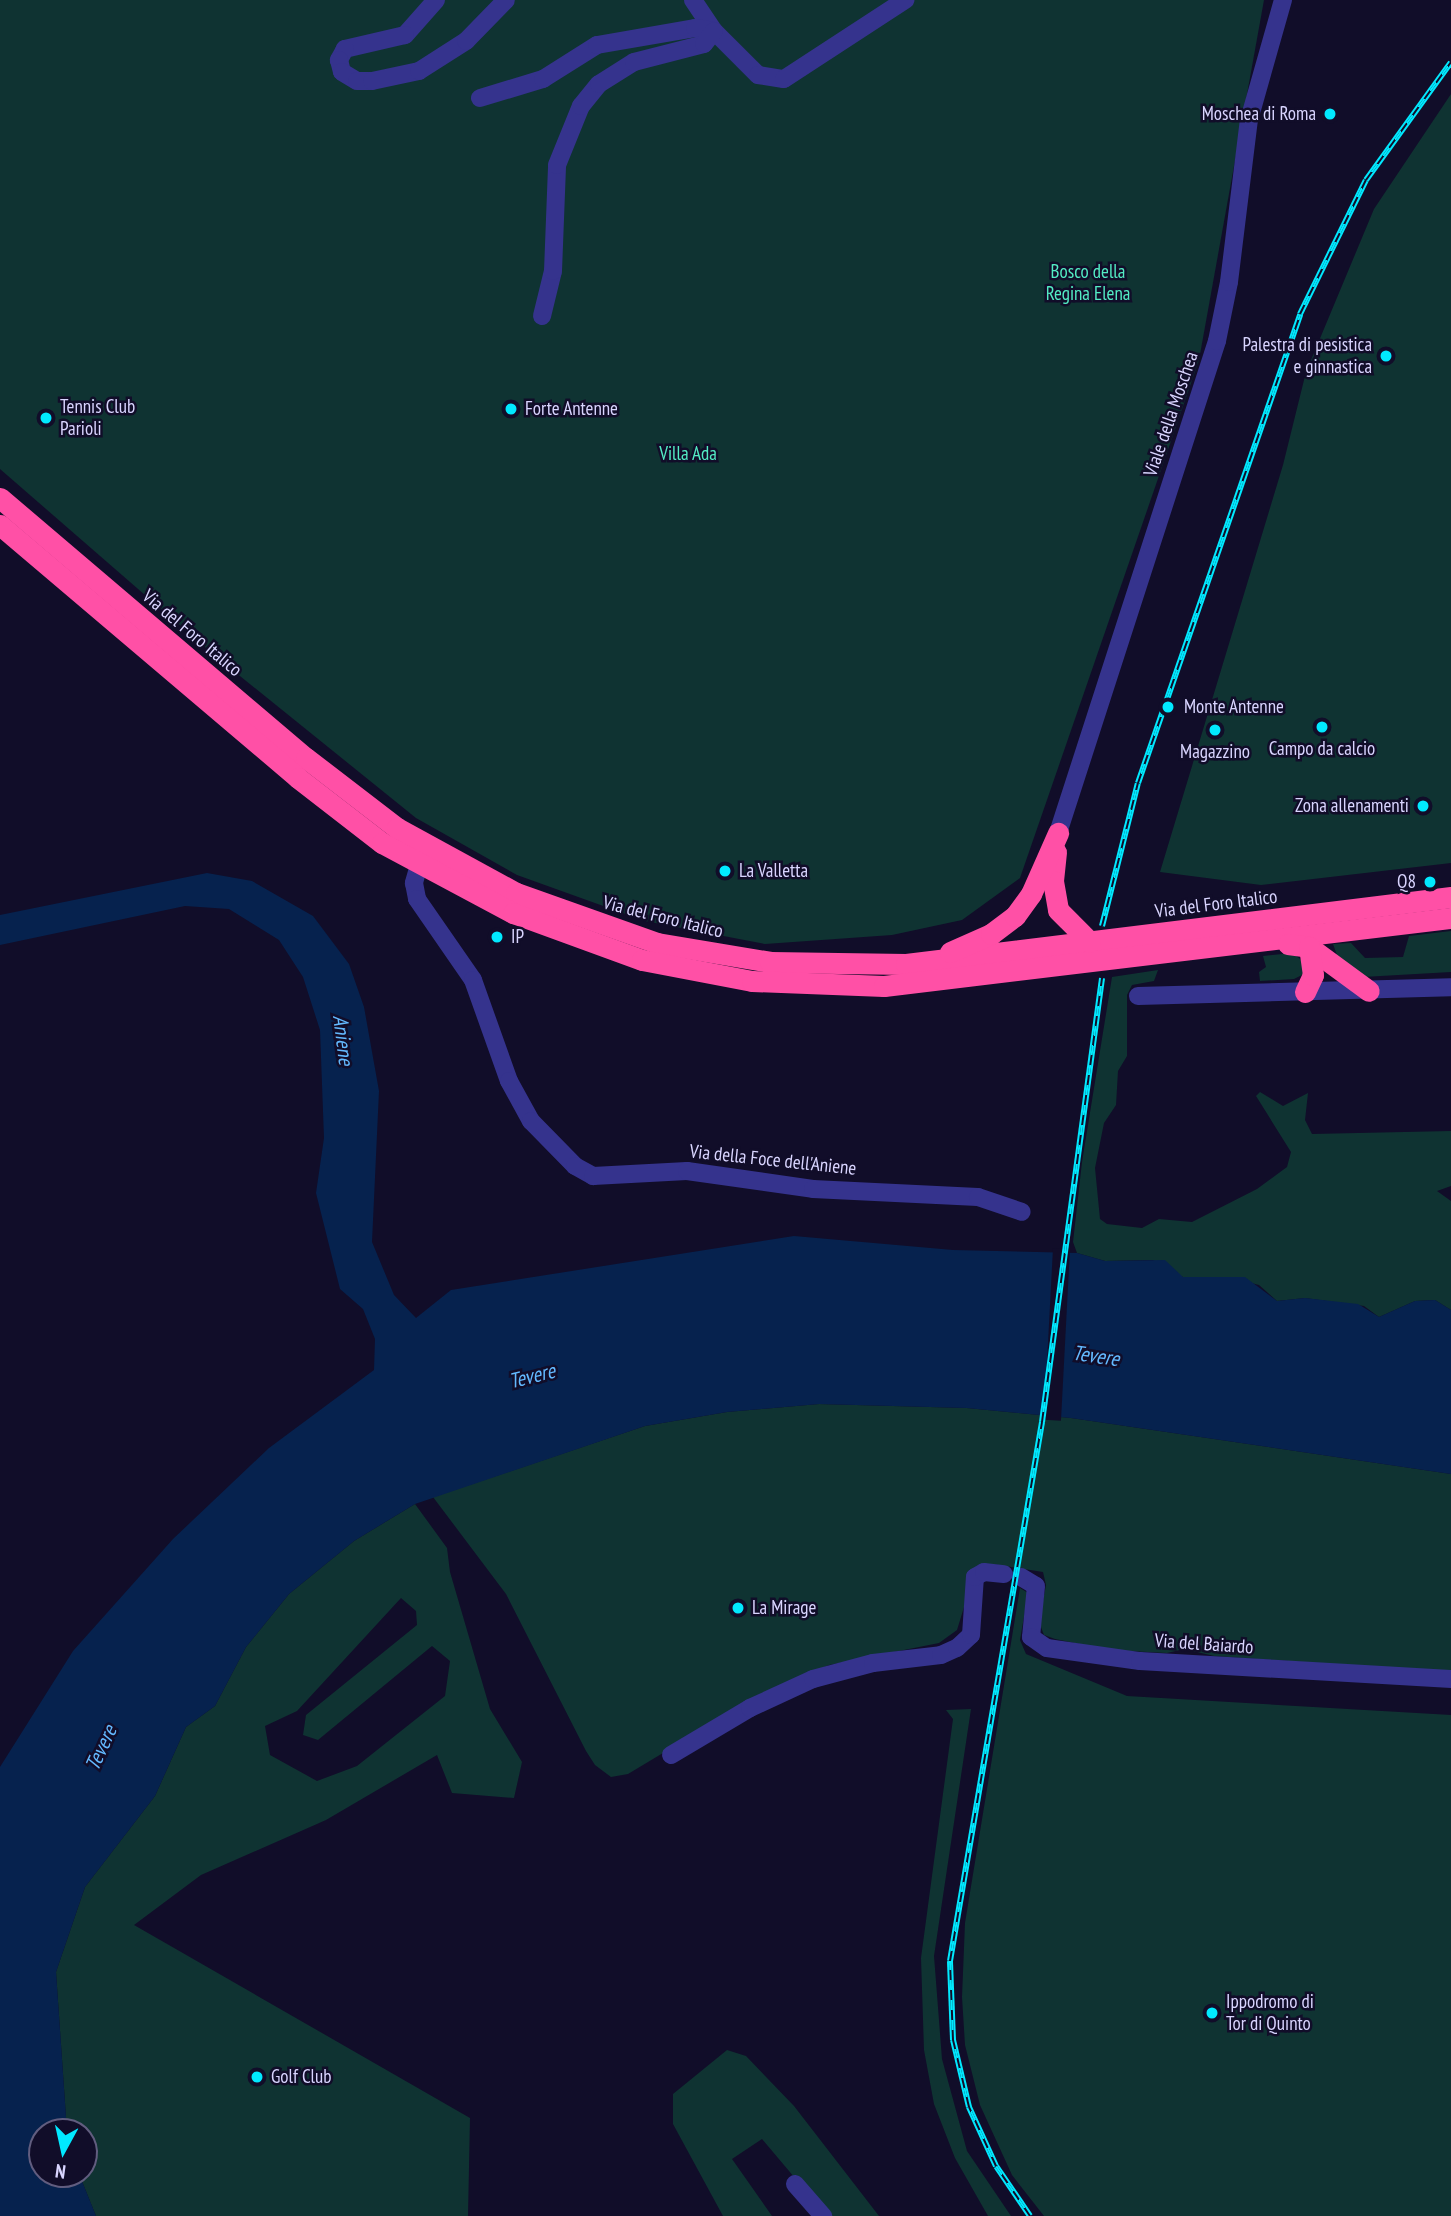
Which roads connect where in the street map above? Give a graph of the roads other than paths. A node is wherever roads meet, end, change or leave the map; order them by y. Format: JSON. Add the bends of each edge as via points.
{"nodes":[{"id":1,"x":436,"y":0,"type":"edge"},
{"id":2,"x":506,"y":0,"type":"edge"},
{"id":3,"x":693,"y":0,"type":"edge"},
{"id":4,"x":905,"y":0,"type":"edge"},
{"id":5,"x":1282,"y":2,"type":"edge"},
{"id":6,"x":714,"y":32,"type":"junction"},
{"id":7,"x":480,"y":98,"type":"dead end"},
{"id":8,"x":542,"y":316,"type":"dead end"},
{"id":9,"x":0,"y":498,"type":"edge"},
{"id":10,"x":0,"y":526,"type":"edge"},
{"id":11,"x":1058,"y":833,"type":"junction"},
{"id":12,"x":419,"y":865,"type":"junction"},
{"id":13,"x":1451,"y":897,"type":"edge"},
{"id":14,"x":1451,"y":918,"type":"edge"},
{"id":15,"x":1090,"y":942,"type":"junction"},
{"id":16,"x":1240,"y":943,"type":"junction"},
{"id":17,"x":1309,"y":947,"type":"junction"},
{"id":18,"x":923,"y":963,"type":"junction"},
{"id":19,"x":1451,"y":987,"type":"edge"},
{"id":20,"x":1369,"y":991,"type":"junction"},
{"id":21,"x":1305,"y":992,"type":"junction"},
{"id":22,"x":1138,"y":996,"type":"dead end"},
{"id":23,"x":1022,"y":1212,"type":"dead end"},
{"id":24,"x":1451,"y":1679,"type":"edge"},
{"id":25,"x":671,"y":1755,"type":"dead end"},
{"id":26,"x":795,"y":2183,"type":"dead end"},
{"id":27,"x":823,"y":2216,"type":"edge"}],
"edges":[{"from":1,"to":2,"type":"street","via":[[405,36],[348,47],[339,60],[342,72],[372,81],[419,71],[466,41]]},
{"from":3,"to":6,"type":"street"},
{"from":4,"to":6,"type":"street","via":[[783,79],[758,75]]},
{"from":5,"to":11,"type":"street","name":"Viale della Moschea","via":[[1249,120],[1217,341]]},
{"from":6,"to":7,"type":"street","via":[[695,28],[597,45],[543,79]]},
{"from":6,"to":8,"type":"street","via":[[704,44],[634,62],[599,84],[581,106],[556,165],[553,271]]},
{"from":9,"to":18,"type":"highway","name":"Via del Foro Italico","via":[[354,796],[487,879],[615,931],[710,954],[824,966]]},
{"from":10,"to":12,"type":"highway","via":[[335,808]]},
{"from":11,"to":15,"type":"highway","via":[[1053,881],[1056,904],[1066,921]]},
{"from":11,"to":18,"type":"highway","via":[[1031,894],[1011,920],[976,942]]},
{"from":12,"to":16,"type":"highway","via":[[478,897],[590,944],[653,963],[752,981],[840,987],[917,984]]},
{"from":12,"to":23,"type":"street","name":"Via della Foce dell'Aniene","via":[[414,883],[417,899],[473,980],[509,1081],[531,1121],[575,1166],[593,1176],[687,1171],[801,1188],[978,1197]]},
{"from":13,"to":15,"type":"highway","name":"Via del Foro Italico"},
{"from":14,"to":16,"type":"highway"},
{"from":15,"to":18,"type":"highway","name":"Via del Foro Italico"},
{"from":16,"to":17,"type":"highway"},
{"from":17,"to":20,"type":"highway"},
{"from":17,"to":21,"type":"highway","via":[[1313,975]]},
{"from":19,"to":20,"type":"street"},
{"from":20,"to":21,"type":"street"},
{"from":21,"to":22,"type":"street"},
{"from":24,"to":25,"type":"street","name":"Via del Baiardo","via":[[1140,1661],[1047,1648],[1031,1637],[1036,1586],[1012,1575],[984,1572],[975,1577],[971,1635],[957,1648],[813,1679],[750,1708]]},
{"from":26,"to":27,"type":"street"}]}
